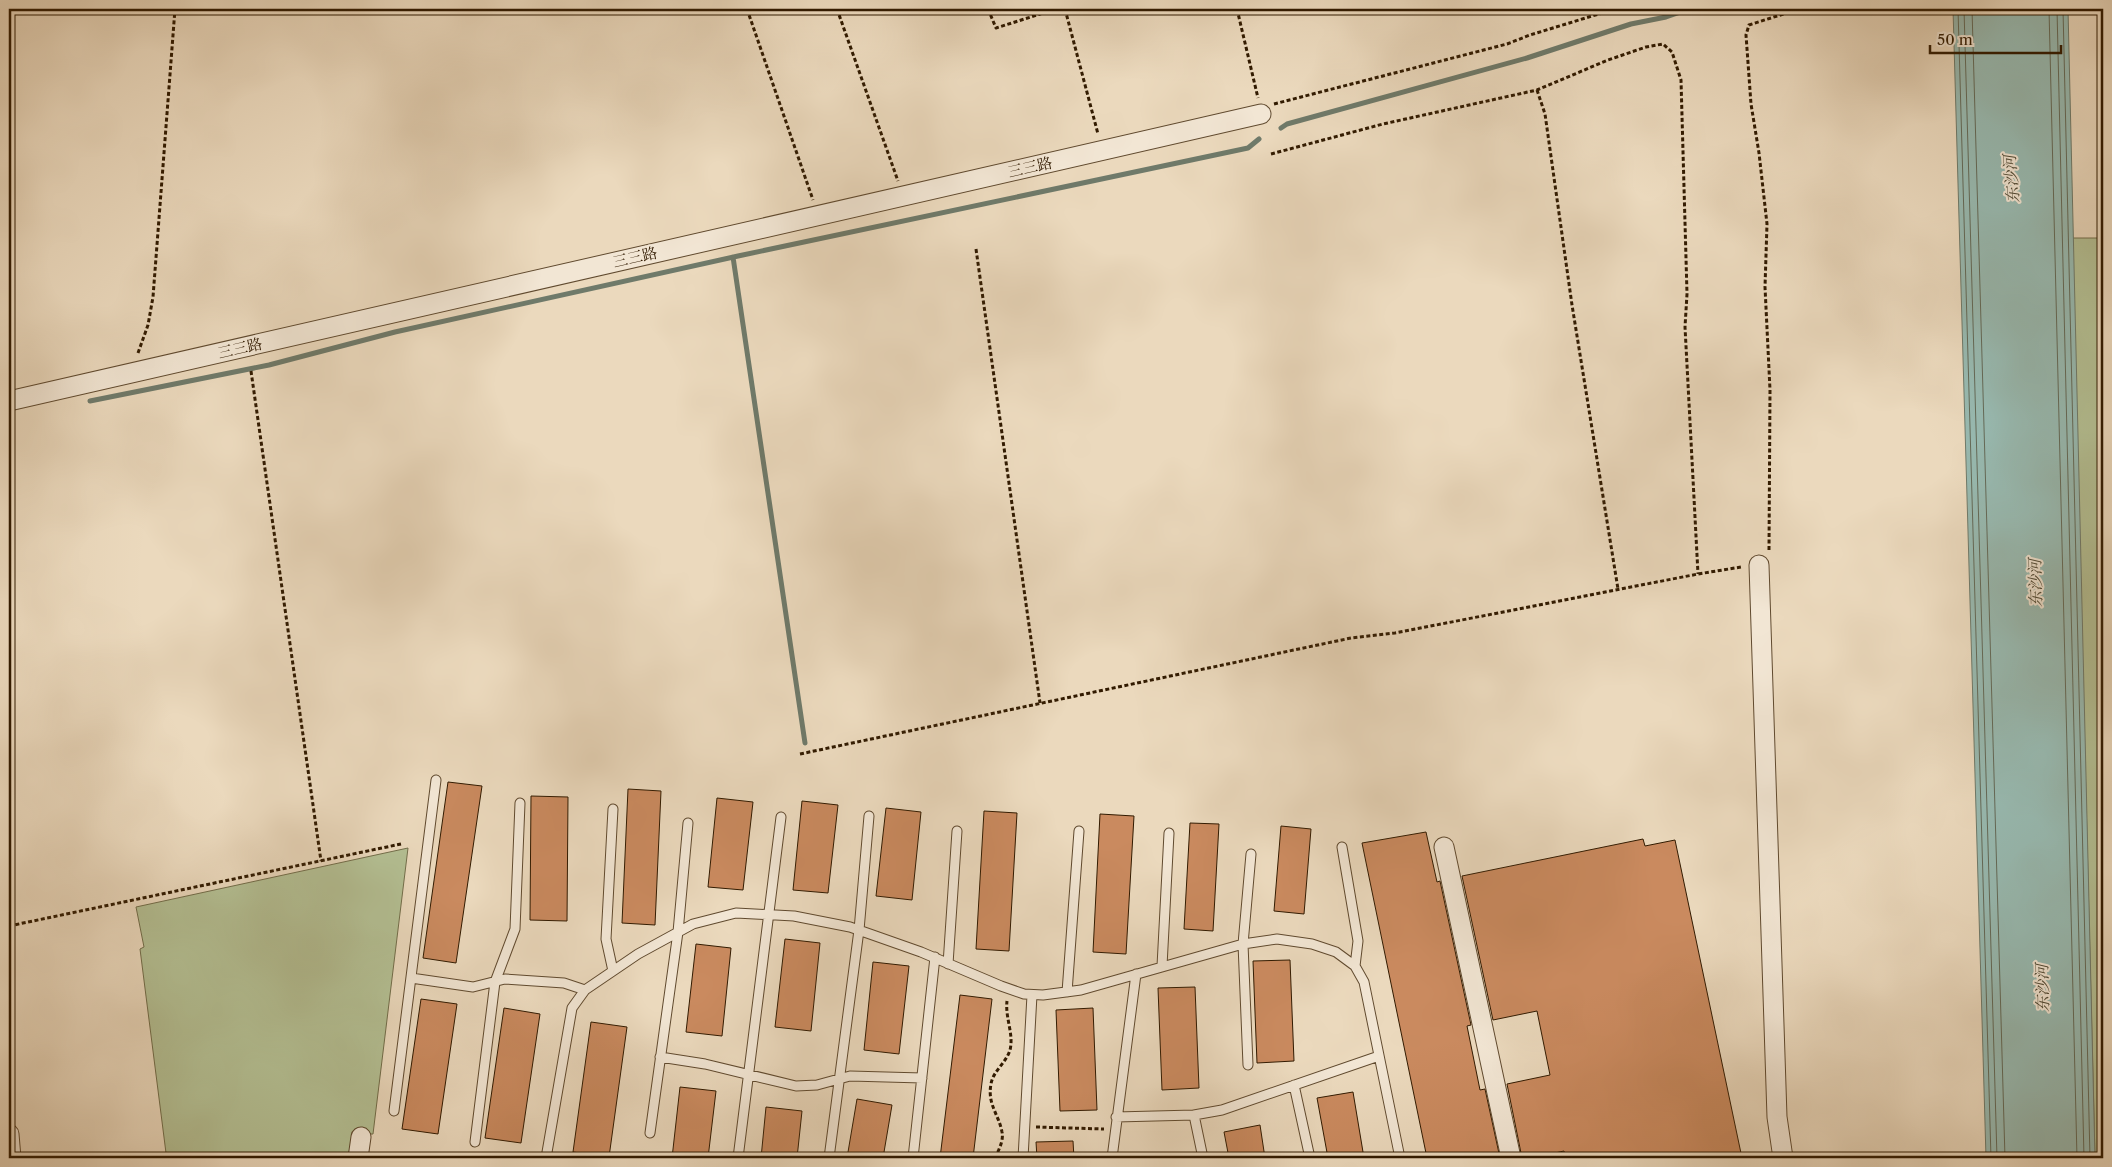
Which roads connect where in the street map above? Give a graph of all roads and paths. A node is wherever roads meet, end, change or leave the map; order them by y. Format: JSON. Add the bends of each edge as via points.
{"nodes":[{"id":1,"x":175,"y":9,"type":"edge"},
{"id":2,"x":747,"y":9,"type":"edge"},
{"id":3,"x":837,"y":9,"type":"edge"},
{"id":4,"x":988,"y":9,"type":"edge"},
{"id":5,"x":1056,"y":9,"type":"edge"},
{"id":6,"x":1065,"y":9,"type":"edge"},
{"id":7,"x":1236,"y":9,"type":"edge"},
{"id":8,"x":1615,"y":9,"type":"edge"},
{"id":9,"x":1799,"y":9,"type":"edge"},
{"id":10,"x":1537,"y":90,"type":"junction"},
{"id":11,"x":1260,"y":110,"type":"junction"},
{"id":12,"x":1103,"y":150,"type":"junction"},
{"id":13,"x":1271,"y":154,"type":"dead end"},
{"id":14,"x":903,"y":196,"type":"junction"},
{"id":15,"x":818,"y":215,"type":"junction"},
{"id":16,"x":976,"y":249,"type":"dead end"},
{"id":17,"x":251,"y":371,"type":"dead end"},
{"id":18,"x":131,"y":372,"type":"junction"},
{"id":19,"x":9,"y":400,"type":"edge"},
{"id":20,"x":1759,"y":565,"type":"junction"},
{"id":21,"x":1698,"y":574,"type":"junction"},
{"id":22,"x":1618,"y":589,"type":"junction"},
{"id":23,"x":1040,"y":703,"type":"junction"},
{"id":24,"x":800,"y":754,"type":"dead end"},
{"id":25,"x":436,"y":780,"type":"dead end"},
{"id":26,"x":520,"y":802,"type":"dead end"},
{"id":27,"x":613,"y":809,"type":"dead end"},
{"id":28,"x":869,"y":816,"type":"dead end"},
{"id":29,"x":781,"y":818,"type":"dead end"},
{"id":30,"x":688,"y":823,"type":"dead end"},
{"id":31,"x":957,"y":831,"type":"dead end"},
{"id":32,"x":1079,"y":831,"type":"dead end"},
{"id":33,"x":1169,"y":834,"type":"dead end"},
{"id":34,"x":401,"y":844,"type":"dead end"},
{"id":35,"x":1342,"y":847,"type":"dead end"},
{"id":36,"x":1444,"y":847,"type":"dead end"},
{"id":37,"x":1251,"y":854,"type":"dead end"},
{"id":38,"x":321,"y":861,"type":"junction"},
{"id":39,"x":770,"y":915,"type":"junction"},
{"id":40,"x":9,"y":926,"type":"edge"},
{"id":41,"x":859,"y":930,"type":"junction"},
{"id":42,"x":678,"y":932,"type":"junction"},
{"id":43,"x":1243,"y":944,"type":"junction"},
{"id":44,"x":935,"y":958,"type":"junction"},
{"id":45,"x":948,"y":964,"type":"junction"},
{"id":46,"x":1162,"y":966,"type":"junction"},
{"id":47,"x":1355,"y":966,"type":"junction"},
{"id":48,"x":613,"y":971,"type":"junction"},
{"id":49,"x":1136,"y":974,"type":"junction"},
{"id":50,"x":411,"y":978,"type":"junction"},
{"id":51,"x":495,"y":982,"type":"junction"},
{"id":52,"x":1008,"y":989,"type":"junction"},
{"id":53,"x":585,"y":990,"type":"junction"},
{"id":54,"x":1067,"y":992,"type":"junction"},
{"id":55,"x":1032,"y":995,"type":"junction"},
{"id":56,"x":1379,"y":1056,"type":"junction"},
{"id":57,"x":660,"y":1057,"type":"junction"},
{"id":58,"x":1248,"y":1065,"type":"dead end"},
{"id":59,"x":749,"y":1074,"type":"junction"},
{"id":60,"x":922,"y":1078,"type":"junction"},
{"id":61,"x":839,"y":1079,"type":"junction"},
{"id":62,"x":1294,"y":1085,"type":"junction"},
{"id":63,"x":394,"y":1111,"type":"dead end"},
{"id":64,"x":1194,"y":1115,"type":"junction"},
{"id":65,"x":1116,"y":1117,"type":"junction"},
{"id":66,"x":1025,"y":1126,"type":"junction"},
{"id":67,"x":1114,"y":1129,"type":"junction"},
{"id":68,"x":650,"y":1133,"type":"dead end"},
{"id":69,"x":9,"y":1134,"type":"edge"},
{"id":70,"x":361,"y":1137,"type":"dead end"},
{"id":71,"x":475,"y":1142,"type":"dead end"},
{"id":72,"x":11,"y":1158,"type":"edge"},
{"id":73,"x":358,"y":1158,"type":"edge"},
{"id":74,"x":546,"y":1158,"type":"edge"},
{"id":75,"x":738,"y":1158,"type":"edge"},
{"id":76,"x":829,"y":1158,"type":"edge"},
{"id":77,"x":913,"y":1158,"type":"edge"},
{"id":78,"x":995,"y":1158,"type":"edge"},
{"id":79,"x":1023,"y":1158,"type":"edge"},
{"id":80,"x":1112,"y":1158,"type":"edge"},
{"id":81,"x":1202,"y":1158,"type":"edge"},
{"id":82,"x":1310,"y":1158,"type":"edge"},
{"id":83,"x":1400,"y":1158,"type":"edge"},
{"id":84,"x":1511,"y":1158,"type":"edge"},
{"id":85,"x":1783,"y":1158,"type":"edge"}],
"edges":[{"from":1,"to":18,"type":"path","via":[[153,297],[148,325]]},
{"from":2,"to":15,"type":"path"},
{"from":3,"to":14,"type":"path"},
{"from":4,"to":5,"type":"path","via":[[996,28]]},
{"from":6,"to":12,"type":"path"},
{"from":7,"to":11,"type":"path"},
{"from":8,"to":11,"type":"path","via":[[1506,44]]},
{"from":9,"to":20,"type":"path","via":[[1749,25],[1746,36],[1751,104],[1767,224],[1769,553]]},
{"from":10,"to":13,"type":"path","via":[[1383,124]]},
{"from":10,"to":21,"type":"path","via":[[1646,46],[1663,44],[1672,52],[1681,80],[1683,113],[1688,294],[1685,327]]},
{"from":10,"to":22,"type":"path","via":[[1545,114]]},
{"from":11,"to":12,"type":"street","name":"三三路"},
{"from":12,"to":14,"type":"street","name":"三三路"},
{"from":14,"to":15,"type":"street","name":"三三路"},
{"from":15,"to":18,"type":"street","name":"三三路"},
{"from":16,"to":23,"type":"path"},
{"from":17,"to":38,"type":"path"},
{"from":18,"to":19,"type":"street","name":"三三路"},
{"from":20,"to":21,"type":"path"},
{"from":20,"to":85,"type":"street","via":[[1777,1117]]},
{"from":21,"to":22,"type":"path"},
{"from":22,"to":23,"type":"path","via":[[1395,633],[1351,638]]},
{"from":23,"to":24,"type":"path"},
{"from":25,"to":50,"type":"lane"},
{"from":26,"to":51,"type":"lane","via":[[515,929]]},
{"from":27,"to":48,"type":"lane","via":[[606,939]]},
{"from":28,"to":41,"type":"lane"},
{"from":29,"to":39,"type":"lane"},
{"from":30,"to":42,"type":"lane"},
{"from":31,"to":45,"type":"lane"},
{"from":32,"to":54,"type":"lane"},
{"from":33,"to":46,"type":"lane"},
{"from":34,"to":38,"type":"path"},
{"from":35,"to":47,"type":"lane","via":[[1358,941]]},
{"from":36,"to":84,"type":"street"},
{"from":37,"to":43,"type":"lane"},
{"from":38,"to":40,"type":"path"},
{"from":39,"to":41,"type":"lane","via":[[794,916]]},
{"from":39,"to":42,"type":"lane","via":[[736,913],[693,924]]},
{"from":39,"to":59,"type":"lane"},
{"from":41,"to":44,"type":"lane"},
{"from":41,"to":61,"type":"lane"},
{"from":42,"to":48,"type":"lane"},
{"from":42,"to":57,"type":"lane"},
{"from":43,"to":46,"type":"lane"},
{"from":43,"to":47,"type":"lane","via":[[1277,939],[1312,944],[1336,952]]},
{"from":43,"to":58,"type":"lane"},
{"from":44,"to":45,"type":"lane"},
{"from":44,"to":60,"type":"lane"},
{"from":45,"to":52,"type":"lane"},
{"from":46,"to":49,"type":"lane"},
{"from":47,"to":56,"type":"lane","via":[[1364,982]]},
{"from":48,"to":53,"type":"lane"},
{"from":49,"to":54,"type":"lane"},
{"from":49,"to":65,"type":"lane"},
{"from":50,"to":51,"type":"lane","via":[[473,988]]},
{"from":50,"to":63,"type":"lane"},
{"from":51,"to":53,"type":"lane","via":[[505,979],[564,983]]},
{"from":51,"to":71,"type":"lane"},
{"from":52,"to":55,"type":"lane"},
{"from":52,"to":78,"type":"path","via":[[1006,1016],[1011,1040],[1009,1051],[991,1084],[994,1114],[1002,1132]]},
{"from":53,"to":74,"type":"lane","via":[[572,1008]]},
{"from":54,"to":55,"type":"lane"},
{"from":55,"to":66,"type":"lane"},
{"from":56,"to":62,"type":"lane"},
{"from":56,"to":83,"type":"lane"},
{"from":57,"to":59,"type":"lane"},
{"from":57,"to":68,"type":"lane"},
{"from":59,"to":61,"type":"lane","via":[[796,1086]]},
{"from":59,"to":75,"type":"lane"},
{"from":60,"to":61,"type":"lane","via":[[850,1076]]},
{"from":60,"to":77,"type":"lane"},
{"from":61,"to":76,"type":"lane"},
{"from":62,"to":64,"type":"lane","via":[[1222,1110]]},
{"from":62,"to":82,"type":"lane"},
{"from":64,"to":65,"type":"lane"},
{"from":64,"to":81,"type":"lane"},
{"from":65,"to":67,"type":"lane"},
{"from":66,"to":67,"type":"path"},
{"from":66,"to":79,"type":"lane"},
{"from":67,"to":80,"type":"lane"},
{"from":69,"to":72,"type":"street"},
{"from":70,"to":73,"type":"street"}]}
